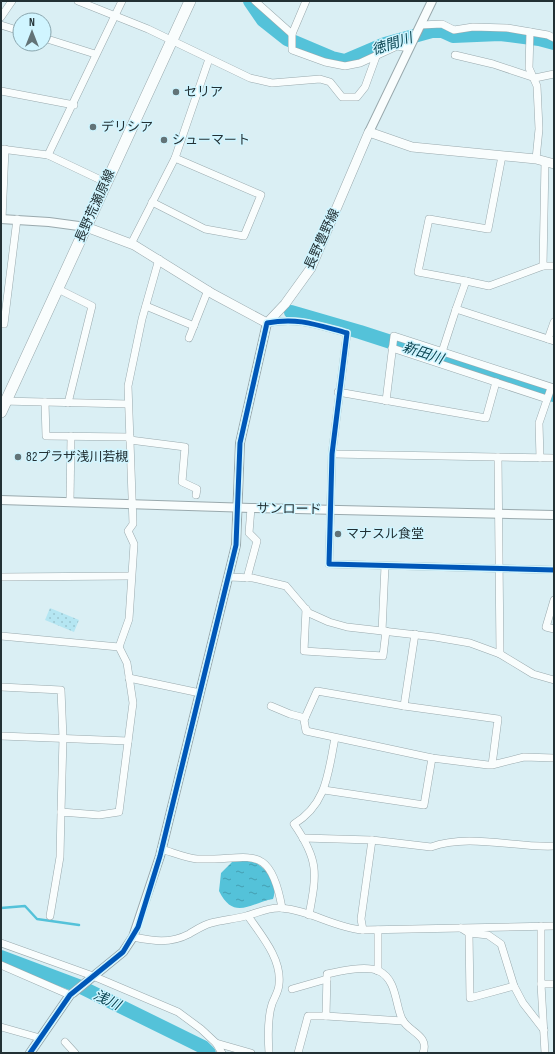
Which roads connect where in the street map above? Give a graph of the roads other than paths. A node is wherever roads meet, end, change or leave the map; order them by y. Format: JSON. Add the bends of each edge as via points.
{"nodes":[{"id":1,"x":12,"y":1,"type":"edge"},
{"id":2,"x":78,"y":1,"type":"edge"},
{"id":3,"x":122,"y":1,"type":"edge"},
{"id":4,"x":190,"y":1,"type":"edge"},
{"id":5,"x":255,"y":1,"type":"edge"},
{"id":6,"x":306,"y":1,"type":"edge"},
{"id":7,"x":432,"y":1,"type":"edge"},
{"id":8,"x":115,"y":16,"type":"junction"},
{"id":9,"x":1,"y":18,"type":"edge"},
{"id":10,"x":1,"y":26,"type":"edge"},
{"id":11,"x":419,"y":28,"type":"junction"},
{"id":12,"x":12,"y":29,"type":"edge"},
{"id":13,"x":292,"y":35,"type":"junction"},
{"id":14,"x":530,"y":37,"type":"junction"},
{"id":15,"x":554,"y":38,"type":"edge"},
{"id":16,"x":171,"y":40,"type":"junction"},
{"id":17,"x":52,"y":41,"type":"edge"},
{"id":18,"x":410,"y":45,"type":"junction"},
{"id":19,"x":95,"y":54,"type":"junction"},
{"id":20,"x":377,"y":54,"type":"junction"},
{"id":21,"x":455,"y":55,"type":"dead end"},
{"id":22,"x":209,"y":59,"type":"junction"},
{"id":23,"x":554,"y":74,"type":"edge"},
{"id":24,"x":534,"y":78,"type":"junction"},
{"id":25,"x":1,"y":92,"type":"edge"},
{"id":26,"x":74,"y":105,"type":"junction"},
{"id":27,"x":369,"y":132,"type":"junction"},
{"id":28,"x":3,"y":149,"type":"edge"},
{"id":29,"x":48,"y":155,"type":"junction"},
{"id":30,"x":502,"y":156,"type":"junction"},
{"id":31,"x":175,"y":158,"type":"junction"},
{"id":32,"x":545,"y":162,"type":"edge"},
{"id":33,"x":105,"y":182,"type":"junction"},
{"id":34,"x":152,"y":202,"type":"junction"},
{"id":35,"x":2,"y":219,"type":"edge"},
{"id":36,"x":17,"y":219,"type":"junction"},
{"id":37,"x":86,"y":227,"type":"junction"},
{"id":38,"x":131,"y":244,"type":"junction"},
{"id":39,"x":159,"y":259,"type":"junction"},
{"id":40,"x":543,"y":266,"type":"junction"},
{"id":41,"x":554,"y":266,"type":"edge"},
{"id":42,"x":466,"y":281,"type":"junction"},
{"id":43,"x":58,"y":288,"type":"junction"},
{"id":44,"x":208,"y":290,"type":"junction"},
{"id":45,"x":146,"y":306,"type":"junction"},
{"id":46,"x":456,"y":309,"type":"junction"},
{"id":47,"x":554,"y":322,"type":"edge"},
{"id":48,"x":267,"y":323,"type":"junction"},
{"id":49,"x":1,"y":324,"type":"edge"},
{"id":50,"x":194,"y":326,"type":"junction"},
{"id":51,"x":189,"y":338,"type":"dead end"},
{"id":52,"x":551,"y":340,"type":"edge"},
{"id":53,"x":392,"y":348,"type":"junction"},
{"id":54,"x":442,"y":352,"type":"junction"},
{"id":55,"x":496,"y":382,"type":"junction"},
{"id":56,"x":338,"y":392,"type":"junction"},
{"id":57,"x":550,"y":392,"type":"edge"},
{"id":58,"x":386,"y":401,"type":"junction"},
{"id":59,"x":45,"y":402,"type":"junction"},
{"id":60,"x":68,"y":403,"type":"junction"},
{"id":61,"x":128,"y":404,"type":"junction"},
{"id":62,"x":3,"y":405,"type":"edge"},
{"id":63,"x":71,"y":436,"type":"junction"},
{"id":64,"x":130,"y":439,"type":"junction"},
{"id":65,"x":332,"y":454,"type":"junction"},
{"id":66,"x":498,"y":457,"type":"junction"},
{"id":67,"x":540,"y":458,"type":"junction"},
{"id":68,"x":554,"y":458,"type":"edge"},
{"id":69,"x":196,"y":495,"type":"dead end"},
{"id":70,"x":1,"y":500,"type":"edge"},
{"id":71,"x":70,"y":502,"type":"junction"},
{"id":72,"x":133,"y":504,"type":"junction"},
{"id":73,"x":237,"y":508,"type":"junction"},
{"id":74,"x":250,"y":508,"type":"junction"},
{"id":75,"x":330,"y":510,"type":"junction"},
{"id":76,"x":500,"y":514,"type":"junction"},
{"id":77,"x":554,"y":515,"type":"edge"},
{"id":78,"x":384,"y":566,"type":"junction"},
{"id":79,"x":500,"y":568,"type":"junction"},
{"id":80,"x":554,"y":570,"type":"edge"},
{"id":81,"x":131,"y":576,"type":"junction"},
{"id":82,"x":1,"y":577,"type":"edge"},
{"id":83,"x":229,"y":577,"type":"junction"},
{"id":84,"x":247,"y":578,"type":"junction"},
{"id":85,"x":554,"y":600,"type":"edge"},
{"id":86,"x":306,"y":609,"type":"junction"},
{"id":87,"x":554,"y":629,"type":"edge"},
{"id":88,"x":384,"y":631,"type":"junction"},
{"id":89,"x":415,"y":634,"type":"junction"},
{"id":90,"x":1,"y":636,"type":"edge"},
{"id":91,"x":119,"y":647,"type":"junction"},
{"id":92,"x":500,"y":654,"type":"junction"},
{"id":93,"x":129,"y":678,"type":"junction"},
{"id":94,"x":554,"y":680,"type":"edge"},
{"id":95,"x":1,"y":687,"type":"edge"},
{"id":96,"x":200,"y":693,"type":"junction"},
{"id":97,"x":271,"y":706,"type":"dead end"},
{"id":98,"x":404,"y":706,"type":"junction"},
{"id":99,"x":305,"y":718,"type":"junction"},
{"id":100,"x":1,"y":736,"type":"edge"},
{"id":101,"x":63,"y":738,"type":"junction"},
{"id":102,"x":335,"y":738,"type":"junction"},
{"id":103,"x":128,"y":741,"type":"junction"},
{"id":104,"x":432,"y":758,"type":"junction"},
{"id":105,"x":554,"y":758,"type":"edge"},
{"id":106,"x":492,"y":764,"type":"junction"},
{"id":107,"x":324,"y":790,"type":"junction"},
{"id":108,"x":61,"y":812,"type":"junction"},
{"id":109,"x":303,"y":838,"type":"junction"},
{"id":110,"x":372,"y":840,"type":"junction"},
{"id":111,"x":554,"y":846,"type":"edge"},
{"id":112,"x":161,"y":849,"type":"junction"},
{"id":113,"x":282,"y":908,"type":"junction"},
{"id":114,"x":309,"y":915,"type":"junction"},
{"id":115,"x":50,"y":916,"type":"dead end"},
{"id":116,"x":248,"y":916,"type":"junction"},
{"id":117,"x":541,"y":926,"type":"junction"},
{"id":118,"x":554,"y":926,"type":"edge"},
{"id":119,"x":461,"y":928,"type":"junction"},
{"id":120,"x":363,"y":930,"type":"junction"},
{"id":121,"x":378,"y":930,"type":"junction"},
{"id":122,"x":469,"y":933,"type":"junction"},
{"id":123,"x":133,"y":936,"type":"junction"},
{"id":124,"x":1,"y":943,"type":"edge"},
{"id":125,"x":1,"y":965,"type":"edge"},
{"id":126,"x":378,"y":971,"type":"junction"},
{"id":127,"x":92,"y":977,"type":"junction"},
{"id":128,"x":327,"y":979,"type":"junction"},
{"id":129,"x":541,"y":984,"type":"junction"},
{"id":130,"x":554,"y":984,"type":"edge"},
{"id":131,"x":514,"y":986,"type":"junction"},
{"id":132,"x":292,"y":989,"type":"dead end"},
{"id":133,"x":71,"y":994,"type":"junction"},
{"id":134,"x":326,"y":1016,"type":"junction"},
{"id":135,"x":403,"y":1021,"type":"junction"},
{"id":136,"x":1,"y":1027,"type":"edge"},
{"id":137,"x":544,"y":1030,"type":"junction"},
{"id":138,"x":40,"y":1038,"type":"junction"},
{"id":139,"x":65,"y":1042,"type":"dead end"},
{"id":140,"x":216,"y":1043,"type":"junction"},
{"id":141,"x":30,"y":1053,"type":"edge"},
{"id":142,"x":75,"y":1053,"type":"edge"},
{"id":143,"x":222,"y":1053,"type":"edge"},
{"id":144,"x":251,"y":1053,"type":"edge"},
{"id":145,"x":268,"y":1053,"type":"edge"},
{"id":146,"x":298,"y":1053,"type":"edge"},
{"id":147,"x":423,"y":1053,"type":"edge"},
{"id":148,"x":545,"y":1053,"type":"edge"}],
"edges":[{"from":1,"to":9,"type":"street"},
{"from":2,"to":8,"type":"street"},
{"from":3,"to":8,"type":"street"},
{"from":4,"to":16,"type":"main road","name":"長野荒瀬原線"},
{"from":5,"to":13,"type":"street"},
{"from":6,"to":13,"type":"street"},
{"from":7,"to":11,"type":"street"},
{"from":8,"to":16,"type":"street"},
{"from":8,"to":19,"type":"street"},
{"from":10,"to":12,"type":"street"},
{"from":11,"to":14,"type":"street","via":[[442,24],[454,30],[473,27],[507,28]]},
{"from":11,"to":18,"type":"street"},
{"from":13,"to":20,"type":"street","via":[[292,50],[325,62],[345,66],[360,63]]},
{"from":14,"to":15,"type":"street","via":[[548,35]]},
{"from":14,"to":24,"type":"street","via":[[529,68]]},
{"from":16,"to":22,"type":"street"},
{"from":16,"to":33,"type":"main road","name":"長野荒瀬原線"},
{"from":17,"to":19,"type":"street"},
{"from":18,"to":20,"type":"street","via":[[397,46]]},
{"from":18,"to":27,"type":"street"},
{"from":19,"to":26,"type":"street"},
{"from":20,"to":22,"type":"street","via":[[365,87],[357,97],[342,97],[330,82],[320,79],[272,83],[250,78]]},
{"from":21,"to":24,"type":"street"},
{"from":22,"to":31,"type":"street"},
{"from":23,"to":24,"type":"street"},
{"from":24,"to":32,"type":"street"},
{"from":25,"to":26,"type":"street"},
{"from":26,"to":29,"type":"street"},
{"from":27,"to":30,"type":"main road","via":[[412,147]]},
{"from":27,"to":48,"type":"main road","name":"長野豊野線","via":[[311,268],[285,304]]},
{"from":28,"to":29,"type":"street"},
{"from":28,"to":35,"type":"street"},
{"from":29,"to":33,"type":"street"},
{"from":30,"to":32,"type":"main road"},
{"from":30,"to":42,"type":"street","via":[[488,229],[429,219],[418,272]]},
{"from":31,"to":34,"type":"street"},
{"from":31,"to":34,"type":"street","via":[[261,195],[244,236],[205,229]]},
{"from":32,"to":40,"type":"street"},
{"from":33,"to":37,"type":"main road","name":"長野荒瀬原線"},
{"from":34,"to":38,"type":"street"},
{"from":35,"to":36,"type":"street"},
{"from":36,"to":37,"type":"street"},
{"from":36,"to":49,"type":"street","via":[[4,324]]},
{"from":37,"to":38,"type":"main road"},
{"from":37,"to":43,"type":"main road","name":"長野荒瀬原線"},
{"from":38,"to":39,"type":"main road"},
{"from":39,"to":44,"type":"main road"},
{"from":39,"to":45,"type":"street"},
{"from":40,"to":41,"type":"street"},
{"from":40,"to":42,"type":"street","via":[[489,286]]},
{"from":42,"to":46,"type":"street"},
{"from":43,"to":60,"type":"street","via":[[92,306]]},
{"from":43,"to":62,"type":"main road","name":"長野荒瀬原線"},
{"from":44,"to":48,"type":"main road"},
{"from":44,"to":50,"type":"street"},
{"from":45,"to":50,"type":"street"},
{"from":45,"to":61,"type":"street","via":[[128,386]]},
{"from":46,"to":52,"type":"street"},
{"from":46,"to":54,"type":"street"},
{"from":47,"to":52,"type":"street"},
{"from":48,"to":56,"type":"street","via":[[299,320],[347,334]]},
{"from":48,"to":73,"type":"street","via":[[240,442]]},
{"from":50,"to":51,"type":"street"},
{"from":53,"to":54,"type":"street","via":[[394,336]]},
{"from":53,"to":55,"type":"street"},
{"from":53,"to":58,"type":"street"},
{"from":54,"to":57,"type":"street"},
{"from":55,"to":57,"type":"street"},
{"from":55,"to":58,"type":"street","via":[[486,418]]},
{"from":56,"to":58,"type":"street"},
{"from":56,"to":65,"type":"street"},
{"from":57,"to":67,"type":"street","via":[[539,423]]},
{"from":59,"to":60,"type":"street"},
{"from":59,"to":62,"type":"street"},
{"from":59,"to":63,"type":"street","via":[[46,436]]},
{"from":60,"to":61,"type":"street"},
{"from":61,"to":64,"type":"street"},
{"from":63,"to":64,"type":"street"},
{"from":63,"to":71,"type":"street"},
{"from":64,"to":69,"type":"street","via":[[185,447],[182,482],[197,489]]},
{"from":64,"to":72,"type":"street"},
{"from":65,"to":66,"type":"street"},
{"from":65,"to":75,"type":"street"},
{"from":66,"to":67,"type":"street"},
{"from":66,"to":76,"type":"street"},
{"from":67,"to":68,"type":"street"},
{"from":70,"to":71,"type":"street","name":"サンロード"},
{"from":71,"to":72,"type":"street","name":"サンロード"},
{"from":72,"to":73,"type":"street","name":"サンロード"},
{"from":72,"to":81,"type":"street","via":[[133,524],[128,531],[134,544]]},
{"from":73,"to":74,"type":"street","name":"サンロード"},
{"from":73,"to":83,"type":"street","via":[[236,545]]},
{"from":74,"to":75,"type":"street","name":"サンロード"},
{"from":74,"to":84,"type":"street","via":[[249,533],[256,538],[257,546]]},
{"from":75,"to":76,"type":"street","name":"サンロード"},
{"from":75,"to":78,"type":"street","via":[[329,564]]},
{"from":76,"to":77,"type":"street","name":"サンロード"},
{"from":76,"to":79,"type":"street"},
{"from":78,"to":79,"type":"street"},
{"from":78,"to":88,"type":"street"},
{"from":79,"to":80,"type":"street"},
{"from":79,"to":92,"type":"street"},
{"from":81,"to":82,"type":"street"},
{"from":81,"to":91,"type":"street","via":[[129,619]]},
{"from":83,"to":84,"type":"street"},
{"from":83,"to":96,"type":"street"},
{"from":84,"to":86,"type":"street","via":[[286,586]]},
{"from":85,"to":87,"type":"street","via":[[546,627]]},
{"from":86,"to":88,"type":"street","via":[[329,622],[347,627]]},
{"from":86,"to":88,"type":"street","via":[[304,651],[383,656]]},
{"from":88,"to":89,"type":"street"},
{"from":89,"to":92,"type":"street","via":[[470,643]]},
{"from":89,"to":98,"type":"street"},
{"from":90,"to":91,"type":"street"},
{"from":91,"to":93,"type":"street","via":[[127,663]]},
{"from":92,"to":94,"type":"street","via":[[534,674]]},
{"from":93,"to":96,"type":"street"},
{"from":93,"to":103,"type":"street","via":[[133,703]]},
{"from":95,"to":101,"type":"street","via":[[62,690]]},
{"from":96,"to":112,"type":"street"},
{"from":97,"to":99,"type":"street"},
{"from":98,"to":99,"type":"street","via":[[317,691]]},
{"from":98,"to":106,"type":"street","via":[[498,719]]},
{"from":99,"to":102,"type":"street","via":[[306,731]]},
{"from":100,"to":101,"type":"street"},
{"from":101,"to":103,"type":"street"},
{"from":101,"to":108,"type":"street"},
{"from":102,"to":104,"type":"street"},
{"from":102,"to":107,"type":"street"},
{"from":103,"to":108,"type":"street","via":[[119,812]]},
{"from":104,"to":106,"type":"street"},
{"from":104,"to":107,"type":"street","via":[[424,805]]},
{"from":105,"to":106,"type":"street","via":[[524,757]]},
{"from":107,"to":109,"type":"street","via":[[307,816],[294,824]]},
{"from":108,"to":115,"type":"street","via":[[60,857]]},
{"from":109,"to":110,"type":"street"},
{"from":109,"to":114,"type":"street","via":[[313,858],[315,885]]},
{"from":110,"to":111,"type":"street","via":[[431,847],[469,842]]},
{"from":110,"to":120,"type":"street","via":[[361,919]]},
{"from":112,"to":113,"type":"street","via":[[196,859],[254,857],[266,864],[274,879]]},
{"from":112,"to":123,"type":"street","via":[[138,927]]},
{"from":113,"to":114,"type":"street"},
{"from":113,"to":116,"type":"street","via":[[269,909]]},
{"from":114,"to":120,"type":"street","via":[[343,928]]},
{"from":116,"to":123,"type":"street","via":[[210,923],[167,942]]},
{"from":116,"to":145,"type":"street","via":[[263,936],[279,971],[280,985],[270,1016]]},
{"from":117,"to":118,"type":"street"},
{"from":117,"to":119,"type":"street"},
{"from":117,"to":129,"type":"street"},
{"from":119,"to":121,"type":"street"},
{"from":119,"to":122,"type":"street"},
{"from":120,"to":121,"type":"street"},
{"from":121,"to":126,"type":"street"},
{"from":122,"to":131,"type":"street","via":[[488,935],[501,944]]},
{"from":122,"to":131,"type":"street","via":[[470,998]]},
{"from":123,"to":127,"type":"street","via":[[123,952]]},
{"from":124,"to":127,"type":"street"},
{"from":125,"to":133,"type":"street"},
{"from":126,"to":128,"type":"street","via":[[349,968],[327,974]]},
{"from":126,"to":135,"type":"street","via":[[393,987]]},
{"from":127,"to":133,"type":"street"},
{"from":127,"to":140,"type":"street","via":[[178,1012]]},
{"from":128,"to":132,"type":"street"},
{"from":128,"to":134,"type":"street"},
{"from":129,"to":130,"type":"street"},
{"from":129,"to":137,"type":"street"},
{"from":131,"to":137,"type":"street","via":[[523,1003]]},
{"from":133,"to":138,"type":"street"},
{"from":134,"to":135,"type":"street"},
{"from":134,"to":146,"type":"street","via":[[308,1016]]},
{"from":135,"to":147,"type":"street","via":[[424,1041]]},
{"from":136,"to":138,"type":"street"},
{"from":137,"to":148,"type":"street"},
{"from":138,"to":141,"type":"street"},
{"from":139,"to":142,"type":"street"},
{"from":140,"to":143,"type":"street"},
{"from":140,"to":144,"type":"street"}]}
